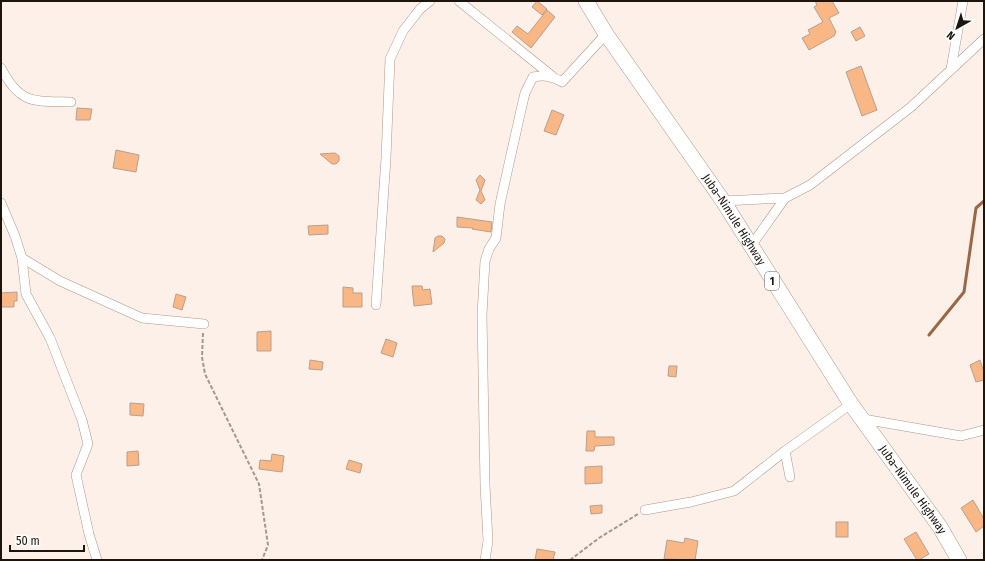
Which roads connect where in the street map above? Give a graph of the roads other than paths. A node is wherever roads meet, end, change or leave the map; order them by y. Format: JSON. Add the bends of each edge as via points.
{"nodes":[{"id":1,"x":430,"y":1,"type":"edge"},
{"id":2,"x":459,"y":1,"type":"edge"},
{"id":3,"x":586,"y":1,"type":"edge"},
{"id":4,"x":963,"y":1,"type":"edge"},
{"id":5,"x":606,"y":34,"type":"junction"},
{"id":6,"x":984,"y":40,"type":"edge"},
{"id":7,"x":1,"y":68,"type":"edge"},
{"id":8,"x":951,"y":69,"type":"junction"},
{"id":9,"x":554,"y":77,"type":"junction"},
{"id":10,"x":71,"y":102,"type":"dead end"},
{"id":11,"x":785,"y":198,"type":"junction"},
{"id":12,"x":723,"y":201,"type":"junction"},
{"id":13,"x":1,"y":203,"type":"edge"},
{"id":14,"x":751,"y":246,"type":"junction"},
{"id":15,"x":22,"y":258,"type":"junction"},
{"id":16,"x":376,"y":305,"type":"dead end"},
{"id":17,"x":204,"y":324,"type":"road end"},
{"id":18,"x":852,"y":404,"type":"junction"},
{"id":19,"x":863,"y":418,"type":"junction"},
{"id":20,"x":984,"y":430,"type":"edge"},
{"id":21,"x":785,"y":451,"type":"junction"},
{"id":22,"x":790,"y":477,"type":"dead end"},
{"id":23,"x":645,"y":510,"type":"road end"},
{"id":24,"x":97,"y":560,"type":"edge"},
{"id":25,"x":485,"y":560,"type":"edge"},
{"id":26,"x":959,"y":560,"type":"edge"}],
"edges":[{"from":1,"to":16,"type":"street","via":[[420,9],[403,31],[390,59]]},
{"from":2,"to":9,"type":"street"},
{"from":3,"to":5,"type":"main road","name":"Juba–Nimule Highway","number":"1"},
{"from":4,"to":8,"type":"street"},
{"from":5,"to":9,"type":"street","via":[[562,82]]},
{"from":5,"to":12,"type":"main road","name":"Juba–Nimule Highway","number":"1"},
{"from":6,"to":8,"type":"street"},
{"from":7,"to":10,"type":"street","via":[[21,96],[34,101]]},
{"from":8,"to":11,"type":"street","via":[[911,107],[861,146],[810,185]]},
{"from":9,"to":25,"type":"street","via":[[533,77],[525,93],[500,204],[496,238],[485,261],[482,315],[488,541]]},
{"from":11,"to":12,"type":"street"},
{"from":11,"to":14,"type":"street"},
{"from":12,"to":14,"type":"main road","name":"Juba–Nimule Highway","number":"1"},
{"from":13,"to":15,"type":"street"},
{"from":14,"to":18,"type":"main road","name":"Juba–Nimule Highway","number":"1"},
{"from":15,"to":17,"type":"street","via":[[60,282],[142,318]]},
{"from":15,"to":24,"type":"street","via":[[26,294],[50,338],[82,420],[88,444],[76,475]]},
{"from":18,"to":19,"type":"main road","name":"Juba–Nimule Highway","number":"1"},
{"from":18,"to":21,"type":"street"},
{"from":19,"to":20,"type":"street","via":[[961,436]]},
{"from":19,"to":26,"type":"main road","name":"Juba–Nimule Highway","number":"1","via":[[940,527]]},
{"from":21,"to":22,"type":"street"},
{"from":21,"to":23,"type":"street","via":[[734,491],[692,506]]}]}
